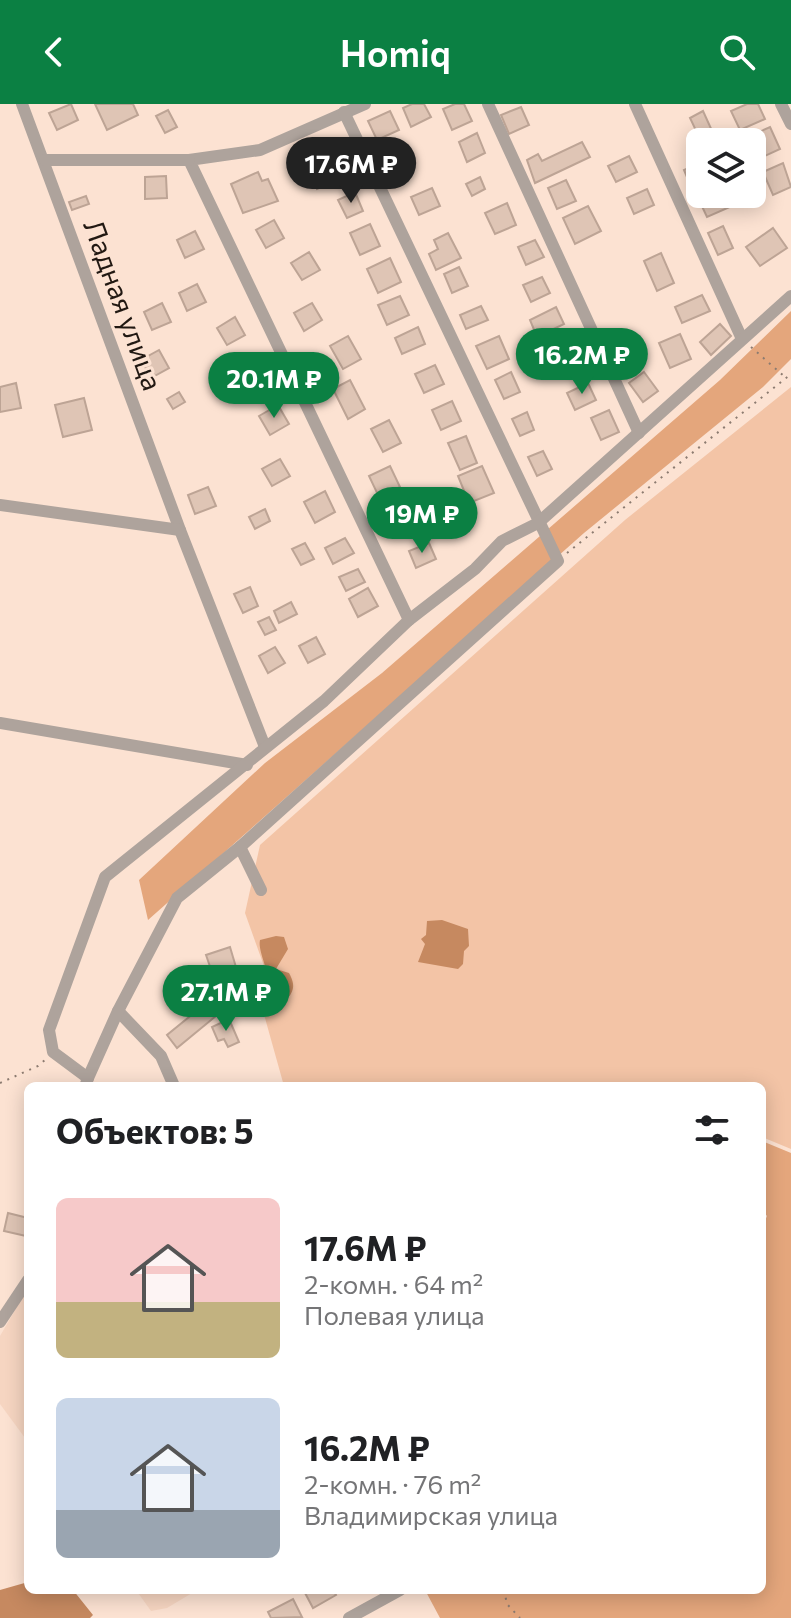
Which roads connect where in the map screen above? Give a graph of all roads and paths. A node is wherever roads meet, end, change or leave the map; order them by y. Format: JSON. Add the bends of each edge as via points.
{"nodes":[{"id":1,"x":22,"y":104,"type":"edge"},
{"id":2,"x":365,"y":104,"type":"edge"},
{"id":3,"x":488,"y":104,"type":"edge"},
{"id":4,"x":635,"y":104,"type":"edge"},
{"id":5,"x":781,"y":104,"type":"edge"},
{"id":6,"x":344,"y":112,"type":"junction"},
{"id":7,"x":791,"y":124,"type":"edge"},
{"id":8,"x":45,"y":160,"type":"junction"},
{"id":9,"x":189,"y":160,"type":"junction"},
{"id":10,"x":791,"y":296,"type":"edge"},
{"id":11,"x":742,"y":339,"type":"junction"},
{"id":12,"x":791,"y":374,"type":"edge"},
{"id":13,"x":786,"y":378,"type":"junction"},
{"id":14,"x":639,"y":433,"type":"junction"},
{"id":15,"x":0,"y":505,"type":"edge"},
{"id":16,"x":538,"y":523,"type":"junction"},
{"id":17,"x":180,"y":530,"type":"junction"},
{"id":18,"x":558,"y":561,"type":"junction"},
{"id":19,"x":409,"y":620,"type":"junction"},
{"id":20,"x":0,"y":723,"type":"edge"},
{"id":21,"x":265,"y":747,"type":"junction"},
{"id":22,"x":247,"y":765,"type":"junction"},
{"id":23,"x":240,"y":847,"type":"junction"},
{"id":24,"x":261,"y":890,"type":"dead end"},
{"id":25,"x":118,"y":1011,"type":"junction"},
{"id":26,"x":53,"y":1052,"type":"junction"},
{"id":27,"x":87,"y":1082,"type":"edge"},
{"id":28,"x":172,"y":1082,"type":"edge"},
{"id":29,"x":0,"y":1083,"type":"edge"},
{"id":30,"x":24,"y":1286,"type":"edge"},
{"id":31,"x":0,"y":1322,"type":"edge"},
{"id":32,"x":393,"y":1594,"type":"edge"},
{"id":33,"x":505,"y":1594,"type":"edge"},
{"id":34,"x":349,"y":1618,"type":"edge"},
{"id":35,"x":520,"y":1618,"type":"edge"}],
"edges":[{"from":1,"to":8,"type":"street","name":"Ладная улица"},
{"from":2,"to":6,"type":"street"},
{"from":3,"to":14,"type":"street"},
{"from":4,"to":11,"type":"street"},
{"from":5,"to":7,"type":"street"},
{"from":6,"to":9,"type":"street","via":[[260,150]]},
{"from":6,"to":16,"type":"street"},
{"from":8,"to":9,"type":"street"},
{"from":8,"to":17,"type":"street","name":"Ладная улица"},
{"from":9,"to":19,"type":"street"},
{"from":10,"to":11,"type":"street"},
{"from":11,"to":13,"type":"path"},
{"from":11,"to":14,"type":"street"},
{"from":12,"to":13,"type":"path"},
{"from":13,"to":18,"type":"path"},
{"from":14,"to":16,"type":"street"},
{"from":15,"to":17,"type":"street"},
{"from":16,"to":18,"type":"street"},
{"from":16,"to":19,"type":"street","via":[[502,541]]},
{"from":17,"to":21,"type":"street","name":"Ладная улица"},
{"from":18,"to":23,"type":"street"},
{"from":19,"to":21,"type":"street","via":[[324,701]]},
{"from":20,"to":22,"type":"street"},
{"from":21,"to":22,"type":"street"},
{"from":22,"to":26,"type":"street","via":[[105,877],[49,1030]]},
{"from":23,"to":24,"type":"street"},
{"from":23,"to":25,"type":"street","via":[[177,898]]},
{"from":25,"to":27,"type":"street"},
{"from":25,"to":28,"type":"street","via":[[161,1056]]},
{"from":26,"to":27,"type":"street"},
{"from":26,"to":29,"type":"path","via":[[38,1066]]},
{"from":30,"to":31,"type":"street"},
{"from":32,"to":34,"type":"street"},
{"from":33,"to":35,"type":"path"}]}
